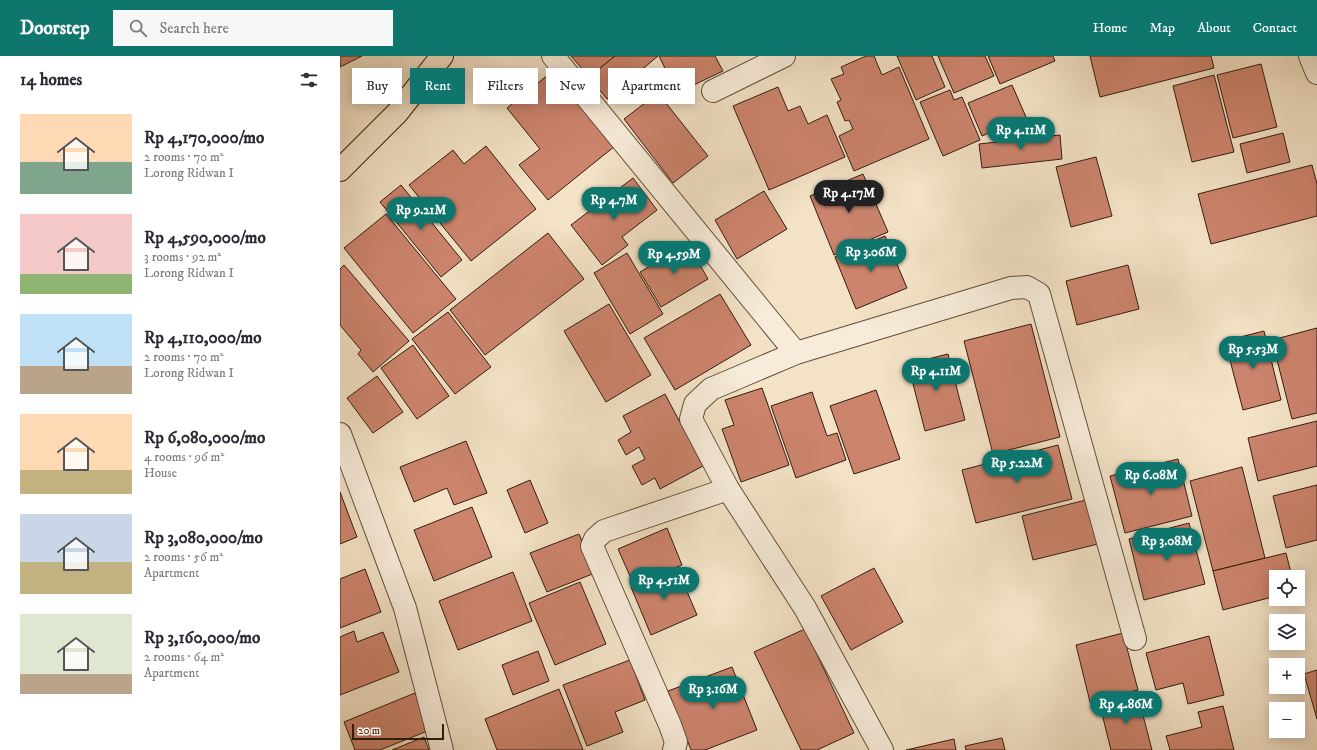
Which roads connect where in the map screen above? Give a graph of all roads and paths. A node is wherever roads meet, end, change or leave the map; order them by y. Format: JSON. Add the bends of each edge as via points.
{"nodes":[{"id":1,"x":442,"y":56,"type":"edge"},
{"id":2,"x":553,"y":56,"type":"edge"},
{"id":3,"x":784,"y":56,"type":"edge"},
{"id":4,"x":713,"y":90,"type":"dead end"},
{"id":5,"x":340,"y":170,"type":"edge"},
{"id":6,"x":796,"y":353,"type":"junction"},
{"id":7,"x":340,"y":434,"type":"edge"},
{"id":8,"x":728,"y":489,"type":"junction"},
{"id":9,"x":1135,"y":639,"type":"dead end"},
{"id":10,"x":442,"y":750,"type":"edge"},
{"id":11,"x":674,"y":750,"type":"edge"},
{"id":12,"x":882,"y":750,"type":"edge"}],
"edges":[{"from":1,"to":5,"type":"main road","via":[[397,113]]},
{"from":2,"to":6,"type":"street"},
{"from":3,"to":4,"type":"street"},
{"from":6,"to":8,"type":"street","via":[[711,389],[695,404],[691,419]]},
{"from":6,"to":9,"type":"street","via":[[1012,288],[1027,287],[1039,294]]},
{"from":7,"to":10,"type":"street","via":[[405,608]]},
{"from":8,"to":11,"type":"street","via":[[604,531],[595,539],[592,546],[670,725],[676,742]]},
{"from":8,"to":12,"type":"street","via":[[805,608]]}]}
